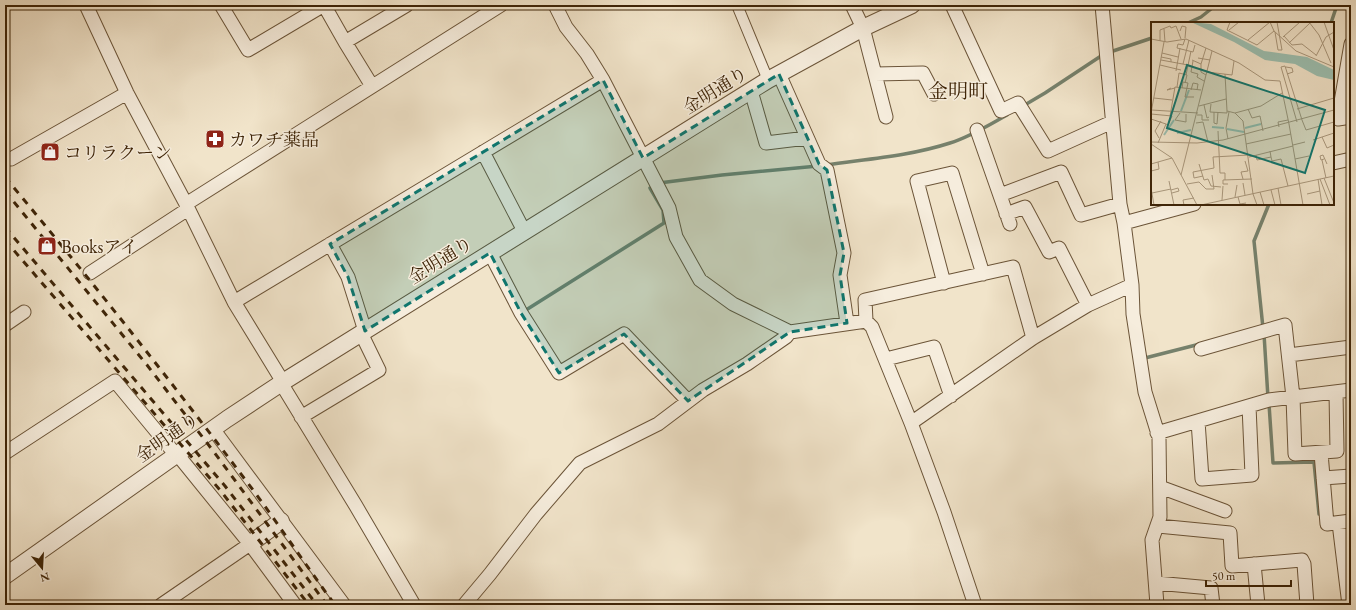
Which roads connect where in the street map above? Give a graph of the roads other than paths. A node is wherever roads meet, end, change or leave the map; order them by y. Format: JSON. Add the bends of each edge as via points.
{"nodes":[{"id":1,"x":86,"y":5,"type":"edge"},
{"id":2,"x":221,"y":5,"type":"edge"},
{"id":3,"x":407,"y":5,"type":"edge"},
{"id":4,"x":501,"y":5,"type":"edge"},
{"id":5,"x":555,"y":5,"type":"edge"},
{"id":6,"x":737,"y":5,"type":"edge"},
{"id":7,"x":852,"y":5,"type":"edge"},
{"id":8,"x":912,"y":5,"type":"edge"},
{"id":9,"x":952,"y":5,"type":"edge"},
{"id":10,"x":1102,"y":5,"type":"edge"},
{"id":11,"x":486,"y":9,"type":"edge"},
{"id":12,"x":863,"y":28,"type":"junction"},
{"id":13,"x":346,"y":42,"type":"junction"},
{"id":14,"x":1351,"y":44,"type":"edge"},
{"id":15,"x":875,"y":74,"type":"junction"},
{"id":16,"x":773,"y":77,"type":"junction"},
{"id":17,"x":603,"y":80,"type":"junction"},
{"id":18,"x":372,"y":86,"type":"junction"},
{"id":19,"x":751,"y":91,"type":"junction"},
{"id":20,"x":127,"y":93,"type":"junction"},
{"id":21,"x":934,"y":94,"type":"dead end"},
{"id":22,"x":886,"y":117,"type":"dead end"},
{"id":23,"x":1351,"y":117,"type":"edge"},
{"id":24,"x":1112,"y":122,"type":"junction"},
{"id":25,"x":977,"y":130,"type":"dead end"},
{"id":26,"x":807,"y":138,"type":"junction"},
{"id":27,"x":483,"y":152,"type":"junction"},
{"id":28,"x":643,"y":158,"type":"junction"},
{"id":29,"x":11,"y":159,"type":"dead end"},
{"id":30,"x":1351,"y":159,"type":"edge"},
{"id":31,"x":1334,"y":163,"type":"edge"},
{"id":32,"x":1000,"y":195,"type":"junction"},
{"id":33,"x":1120,"y":204,"type":"junction"},
{"id":34,"x":1190,"y":205,"type":"edge"},
{"id":35,"x":187,"y":206,"type":"junction"},
{"id":36,"x":1124,"y":223,"type":"junction"},
{"id":37,"x":524,"y":231,"type":"junction"},
{"id":38,"x":330,"y":244,"type":"junction"},
{"id":39,"x":490,"y":252,"type":"junction"},
{"id":40,"x":90,"y":273,"type":"dead end"},
{"id":41,"x":983,"y":274,"type":"junction"},
{"id":42,"x":944,"y":283,"type":"junction"},
{"id":43,"x":1132,"y":285,"type":"junction"},
{"id":44,"x":234,"y":302,"type":"junction"},
{"id":45,"x":1088,"y":306,"type":"junction"},
{"id":46,"x":24,"y":312,"type":"dead end"},
{"id":47,"x":866,"y":321,"type":"junction"},
{"id":48,"x":847,"y":324,"type":"junction"},
{"id":49,"x":5,"y":325,"type":"edge"},
{"id":50,"x":363,"y":332,"type":"junction"},
{"id":51,"x":790,"y":332,"type":"junction"},
{"id":52,"x":1033,"y":338,"type":"junction"},
{"id":53,"x":1351,"y":347,"type":"edge"},
{"id":54,"x":1202,"y":350,"type":"dead end"},
{"id":55,"x":1289,"y":355,"type":"junction"},
{"id":56,"x":886,"y":359,"type":"junction"},
{"id":57,"x":282,"y":383,"type":"junction"},
{"id":58,"x":1351,"y":390,"type":"edge"},
{"id":59,"x":1336,"y":392,"type":"junction"},
{"id":60,"x":951,"y":396,"type":"junction"},
{"id":61,"x":1293,"y":397,"type":"junction"},
{"id":62,"x":688,"y":400,"type":"junction"},
{"id":63,"x":1249,"y":406,"type":"junction"},
{"id":64,"x":301,"y":417,"type":"junction"},
{"id":65,"x":1198,"y":421,"type":"junction"},
{"id":66,"x":911,"y":423,"type":"junction"},
{"id":67,"x":213,"y":429,"type":"junction"},
{"id":68,"x":1158,"y":433,"type":"junction"},
{"id":69,"x":5,"y":453,"type":"edge"},
{"id":70,"x":1321,"y":453,"type":"junction"},
{"id":71,"x":177,"y":455,"type":"junction"},
{"id":72,"x":1351,"y":476,"type":"edge"},
{"id":73,"x":1323,"y":478,"type":"junction"},
{"id":74,"x":1160,"y":487,"type":"junction"},
{"id":75,"x":1225,"y":511,"type":"dead end"},
{"id":76,"x":281,"y":521,"type":"junction"},
{"id":77,"x":1345,"y":522,"type":"edge"},
{"id":78,"x":1158,"y":526,"type":"junction"},
{"id":79,"x":250,"y":544,"type":"junction"},
{"id":80,"x":1254,"y":564,"type":"junction"},
{"id":81,"x":5,"y":576,"type":"edge"},
{"id":82,"x":1156,"y":583,"type":"junction"},
{"id":83,"x":161,"y":605,"type":"edge"},
{"id":84,"x":295,"y":605,"type":"edge"},
{"id":85,"x":344,"y":605,"type":"edge"},
{"id":86,"x":414,"y":605,"type":"edge"},
{"id":87,"x":464,"y":605,"type":"edge"},
{"id":88,"x":975,"y":605,"type":"edge"},
{"id":89,"x":1157,"y":605,"type":"edge"},
{"id":90,"x":1213,"y":605,"type":"edge"},
{"id":91,"x":1258,"y":605,"type":"edge"},
{"id":92,"x":1307,"y":605,"type":"edge"},
{"id":93,"x":1349,"y":605,"type":"edge"}],
"edges":[{"from":1,"to":20,"type":"street"},
{"from":2,"to":13,"type":"street","via":[[248,50],[324,5]]},
{"from":3,"to":13,"type":"street"},
{"from":4,"to":11,"type":"street"},
{"from":5,"to":17,"type":"street","via":[[566,27]]},
{"from":6,"to":16,"type":"street"},
{"from":7,"to":12,"type":"street"},
{"from":8,"to":12,"type":"street","name":"金明通り"},
{"from":9,"to":24,"type":"street","via":[[1001,111],[1018,102],[1048,151]]},
{"from":10,"to":24,"type":"street"},
{"from":11,"to":18,"type":"street"},
{"from":12,"to":15,"type":"street"},
{"from":12,"to":16,"type":"street","name":"金明通り"},
{"from":13,"to":18,"type":"street"},
{"from":14,"to":23,"type":"street","via":[[1338,119]]},
{"from":15,"to":21,"type":"street","via":[[923,73]]},
{"from":15,"to":22,"type":"street"},
{"from":16,"to":19,"type":"street","name":"金明通り"},
{"from":16,"to":26,"type":"street"},
{"from":17,"to":27,"type":"street"},
{"from":17,"to":28,"type":"street"},
{"from":18,"to":35,"type":"street"},
{"from":19,"to":26,"type":"street","via":[[766,143]]},
{"from":19,"to":28,"type":"street","name":"金明通り"},
{"from":20,"to":29,"type":"street"},
{"from":20,"to":35,"type":"street"},
{"from":24,"to":33,"type":"street"},
{"from":25,"to":32,"type":"street"},
{"from":26,"to":48,"type":"street","via":[[819,164],[827,170],[844,253],[840,275]]},
{"from":27,"to":37,"type":"street"},
{"from":27,"to":38,"type":"street"},
{"from":28,"to":37,"type":"street","name":"金明通り"},
{"from":28,"to":51,"type":"street","via":[[669,208],[676,237],[700,280],[733,304]]},
{"from":30,"to":31,"type":"street"},
{"from":32,"to":33,"type":"street","via":[[1061,172],[1081,216]]},
{"from":32,"to":45,"type":"street","via":[[1008,219],[1025,206],[1049,252],[1058,248]]},
{"from":33,"to":36,"type":"street"},
{"from":34,"to":36,"type":"street"},
{"from":35,"to":40,"type":"street"},
{"from":35,"to":44,"type":"street"},
{"from":36,"to":43,"type":"street"},
{"from":37,"to":39,"type":"street","name":"金明通り"},
{"from":38,"to":44,"type":"street"},
{"from":38,"to":50,"type":"street","via":[[348,277]]},
{"from":39,"to":50,"type":"street","name":"金明通り"},
{"from":39,"to":62,"type":"street","via":[[521,313],[559,374],[624,334]]},
{"from":41,"to":42,"type":"street"},
{"from":41,"to":42,"type":"street","via":[[952,173],[917,181]]},
{"from":41,"to":52,"type":"street","via":[[1013,267]]},
{"from":42,"to":47,"type":"street","via":[[865,300]]},
{"from":43,"to":45,"type":"street"},
{"from":43,"to":68,"type":"street","via":[[1133,314],[1145,392]]},
{"from":44,"to":57,"type":"street"},
{"from":45,"to":52,"type":"street"},
{"from":46,"to":49,"type":"street"},
{"from":47,"to":48,"type":"street"},
{"from":47,"to":56,"type":"street","via":[[872,327]]},
{"from":48,"to":51,"type":"street"},
{"from":50,"to":57,"type":"street","name":"金明通り"},
{"from":50,"to":64,"type":"street","via":[[379,370]]},
{"from":51,"to":62,"type":"street","via":[[786,338],[747,364]]},
{"from":52,"to":60,"type":"street"},
{"from":53,"to":55,"type":"street"},
{"from":54,"to":55,"type":"street","via":[[1286,325]]},
{"from":55,"to":61,"type":"street"},
{"from":56,"to":60,"type":"street","via":[[934,347]]},
{"from":56,"to":66,"type":"street"},
{"from":57,"to":64,"type":"street"},
{"from":57,"to":67,"type":"street","name":"金明通り"},
{"from":58,"to":59,"type":"street"},
{"from":59,"to":61,"type":"street"},
{"from":59,"to":70,"type":"street","via":[[1337,451]]},
{"from":60,"to":66,"type":"street"},
{"from":61,"to":63,"type":"street"},
{"from":61,"to":70,"type":"street","via":[[1295,454]]},
{"from":62,"to":87,"type":"street","via":[[658,424],[580,463]]},
{"from":63,"to":65,"type":"street"},
{"from":63,"to":65,"type":"street","via":[[1252,475],[1202,479]]},
{"from":64,"to":86,"type":"street"},
{"from":65,"to":68,"type":"street"},
{"from":66,"to":88,"type":"street"},
{"from":67,"to":71,"type":"street","name":"金明通り"},
{"from":67,"to":76,"type":"street"},
{"from":68,"to":74,"type":"street"},
{"from":69,"to":71,"type":"street","via":[[115,381]]},
{"from":70,"to":73,"type":"street"},
{"from":71,"to":79,"type":"street"},
{"from":71,"to":81,"type":"street","name":"金明通り"},
{"from":72,"to":73,"type":"street"},
{"from":73,"to":77,"type":"street","via":[[1327,524]]},
{"from":74,"to":75,"type":"street"},
{"from":74,"to":78,"type":"street"},
{"from":76,"to":79,"type":"street"},
{"from":76,"to":85,"type":"street"},
{"from":77,"to":93,"type":"street"},
{"from":78,"to":80,"type":"street","via":[[1230,534],[1232,566]]},
{"from":78,"to":82,"type":"street","via":[[1152,540]]},
{"from":79,"to":83,"type":"street"},
{"from":79,"to":84,"type":"street"},
{"from":80,"to":91,"type":"street"},
{"from":80,"to":92,"type":"street","via":[[1302,560]]},
{"from":82,"to":89,"type":"street"},
{"from":82,"to":90,"type":"street","via":[[1211,588]]}]}
